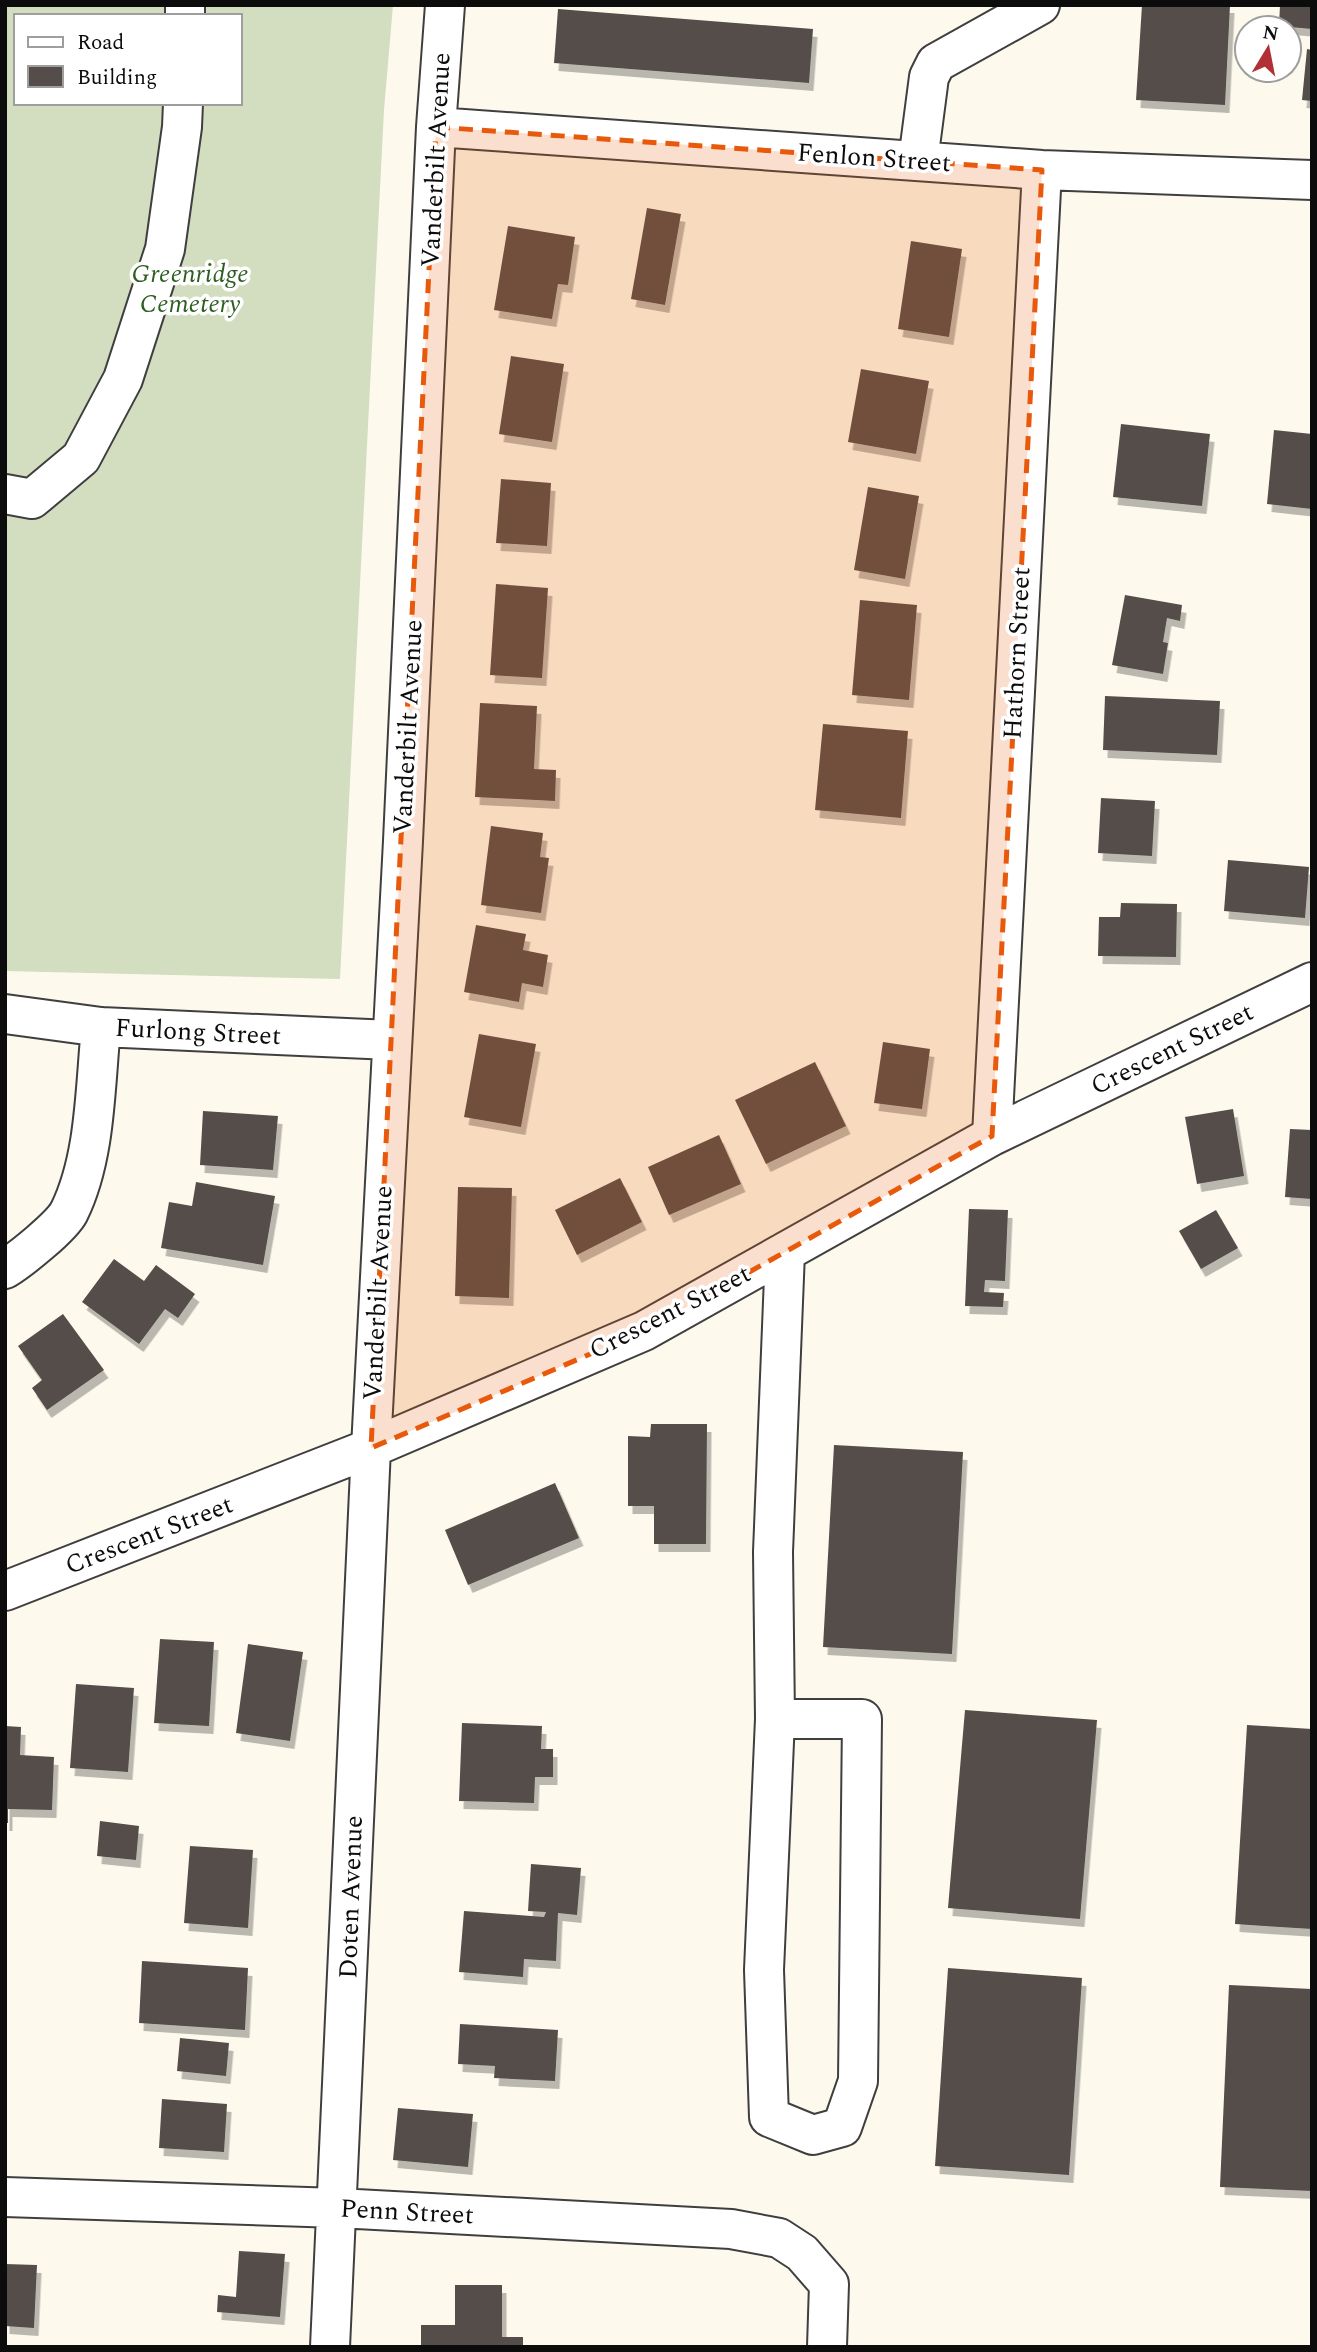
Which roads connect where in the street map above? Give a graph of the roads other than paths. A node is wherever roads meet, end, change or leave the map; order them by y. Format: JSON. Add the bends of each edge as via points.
{"nodes":[{"id":1,"x":445,"y":5,"type":"edge"},
{"id":2,"x":1040,"y":5,"type":"edge"},
{"id":3,"x":183,"y":105,"type":"edge"},
{"id":4,"x":436,"y":127,"type":"junction"},
{"id":5,"x":918,"y":161,"type":"junction"},
{"id":6,"x":1042,"y":170,"type":"junction"},
{"id":7,"x":1312,"y":180,"type":"edge"},
{"id":8,"x":5,"y":494,"type":"edge"},
{"id":9,"x":1312,"y":982,"type":"edge"},
{"id":10,"x":5,"y":1014,"type":"edge"},
{"id":11,"x":101,"y":1027,"type":"junction"},
{"id":12,"x":391,"y":1040,"type":"junction"},
{"id":13,"x":992,"y":1136,"type":"junction"},
{"id":14,"x":785,"y":1252,"type":"junction"},
{"id":15,"x":5,"y":1269,"type":"edge"},
{"id":16,"x":371,"y":1448,"type":"junction"},
{"id":17,"x":5,"y":1591,"type":"edge"},
{"id":18,"x":775,"y":1719,"type":"junction"},
{"id":19,"x":5,"y":2197,"type":"edge"},
{"id":20,"x":338,"y":2208,"type":"junction"},
{"id":21,"x":330,"y":2347,"type":"edge"},
{"id":22,"x":827,"y":2347,"type":"edge"}],
"edges":[{"from":1,"to":4,"type":"street","name":"Vanderbilt Avenue"},
{"from":2,"to":5,"type":"street","via":[[936,63],[929,77]]},
{"from":3,"to":8,"type":"street","via":[[165,249],[123,379],[81,458],[32,499]]},
{"from":4,"to":5,"type":"street","name":"Fenlon Street"},
{"from":4,"to":12,"type":"street","name":"Vanderbilt Avenue"},
{"from":5,"to":6,"type":"street","name":"Fenlon Street"},
{"from":6,"to":7,"type":"street","name":"Fenlon Street"},
{"from":6,"to":13,"type":"street","name":"Hathorn Street"},
{"from":9,"to":13,"type":"street","name":"Crescent Street"},
{"from":10,"to":11,"type":"street","name":"Furlong Street"},
{"from":11,"to":12,"type":"street","name":"Furlong Street"},
{"from":11,"to":15,"type":"street","via":[[89,1152],[68,1214]]},
{"from":12,"to":16,"type":"street","name":"Vanderbilt Avenue"},
{"from":13,"to":14,"type":"street","name":"Crescent Street"},
{"from":14,"to":16,"type":"street","name":"Crescent Street","via":[[644,1331]]},
{"from":14,"to":18,"type":"street","via":[[773,1552]]},
{"from":16,"to":17,"type":"street","name":"Crescent Street"},
{"from":16,"to":20,"type":"street","name":"Doten Avenue"},
{"from":18,"to":18,"type":"street","via":[[764,1970],[769,2117],[813,2134],[842,2127],[858,2081],[862,1719]]},
{"from":19,"to":20,"type":"street","name":"Penn Street"},
{"from":20,"to":21,"type":"street","name":"Doten Avenue"},
{"from":20,"to":22,"type":"street","name":"Penn Street","via":[[731,2229],[779,2238],[802,2253],[829,2284]]}]}
